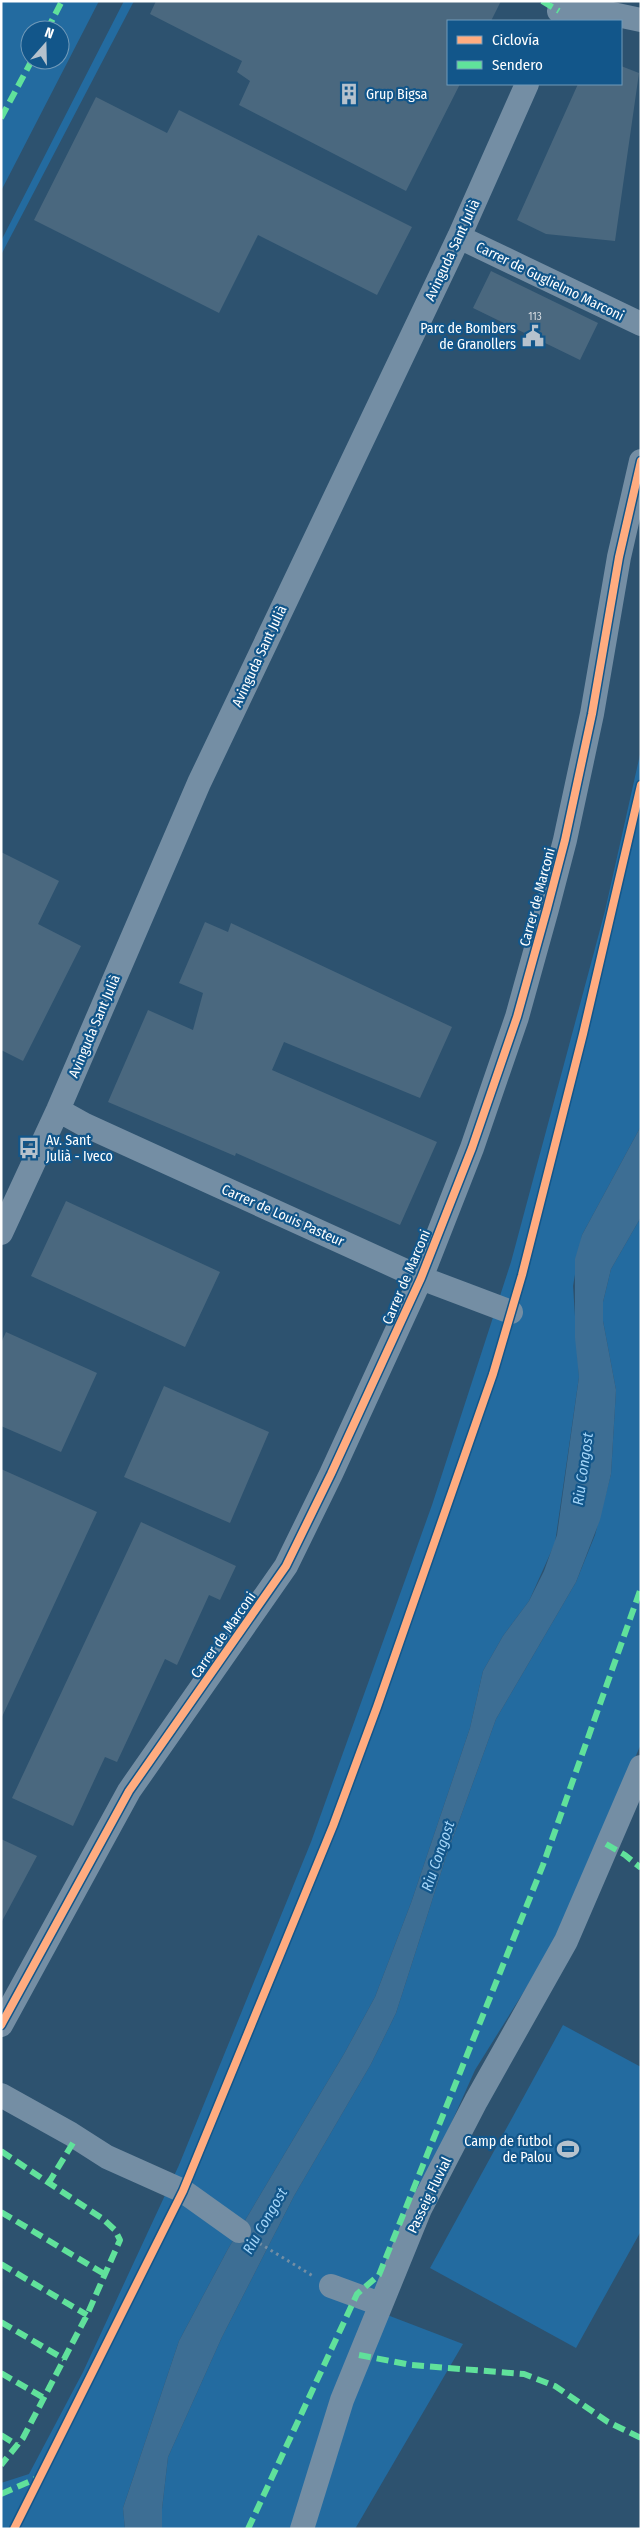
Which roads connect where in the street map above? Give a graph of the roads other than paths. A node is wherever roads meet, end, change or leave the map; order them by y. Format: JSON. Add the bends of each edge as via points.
{"nodes":[{"id":1,"x":559,"y":11,"type":"edge"},
{"id":2,"x":641,"y":20,"type":"edge"},
{"id":3,"x":527,"y":85,"type":"edge"},
{"id":4,"x":458,"y":237,"type":"junction"},
{"id":5,"x":641,"y":324,"type":"edge"},
{"id":6,"x":641,"y":461,"type":"edge"},
{"id":7,"x":58,"y":1110,"type":"junction"},
{"id":8,"x":4,"y":1222,"type":"edge"},
{"id":9,"x":421,"y":1278,"type":"junction"},
{"id":10,"x":511,"y":1312,"type":"dead end"},
{"id":11,"x":641,"y":1766,"type":"edge"},
{"id":12,"x":1,"y":2025,"type":"edge"},
{"id":13,"x":1,"y":2096,"type":"edge"},
{"id":14,"x":239,"y":2231,"type":"road end"},
{"id":15,"x":331,"y":2286,"type":"road end"},
{"id":16,"x":380,"y":2304,"type":"junction"},
{"id":17,"x":302,"y":2529,"type":"edge"}],
"edges":[{"from":1,"to":2,"type":"street","via":[[584,8]]},
{"from":3,"to":4,"type":"street","name":"Avinguda Sant Julià"},
{"from":4,"to":5,"type":"street","name":"Carrer de Guglielmo Marconi"},
{"from":4,"to":7,"type":"street","name":"Avinguda Sant Julià","via":[[199,784]]},
{"from":6,"to":9,"type":"street","name":"Carrer de Marconi","via":[[619,557],[588,734],[547,909],[517,1017],[472,1148]]},
{"from":7,"to":8,"type":"street","name":"Avinguda Sant Julià"},
{"from":7,"to":9,"type":"street","name":"Carrer de Louis Pasteur"},
{"from":9,"to":10,"type":"street","name":"Carrer de Louis Pasteur"},
{"from":9,"to":12,"type":"street","name":"Carrer de Marconi","via":[[286,1566],[129,1791]]},
{"from":11,"to":16,"type":"street","name":"Passeig Fluvial","via":[[566,1941],[420,2209]]},
{"from":13,"to":14,"type":"street","via":[[106,2157],[183,2191]]},
{"from":15,"to":16,"type":"street"},
{"from":16,"to":17,"type":"street","name":"Passeig Fluvial","via":[[342,2400]]}]}
